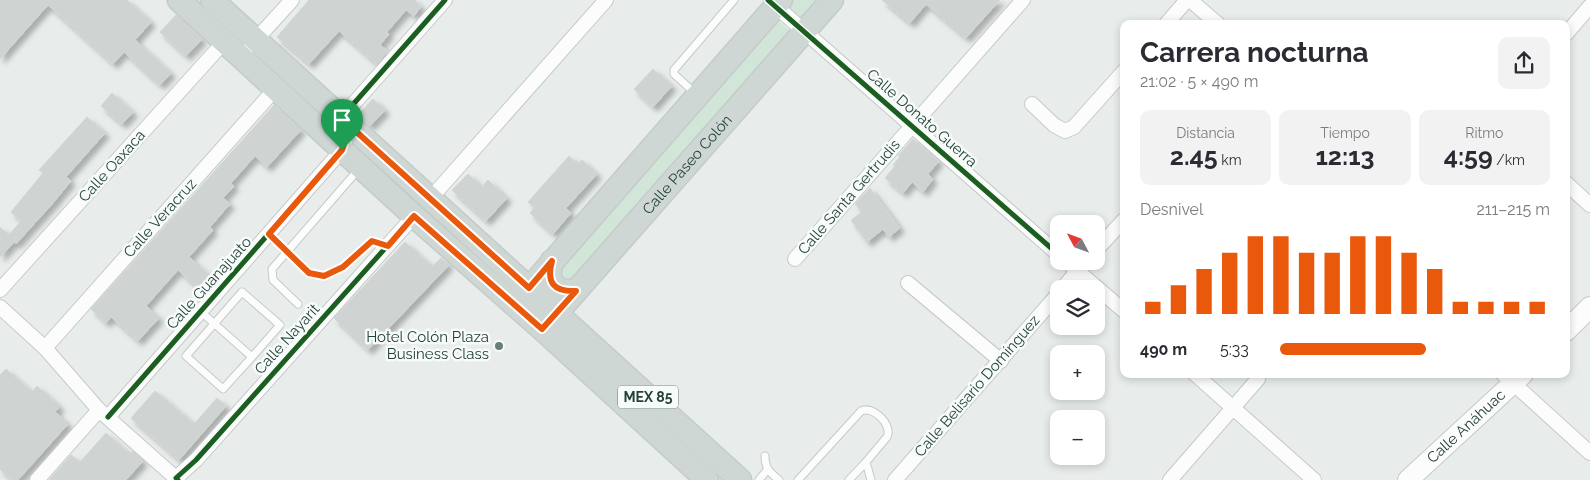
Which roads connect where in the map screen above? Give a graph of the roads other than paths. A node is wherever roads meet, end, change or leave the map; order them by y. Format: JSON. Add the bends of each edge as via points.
{"nodes":[{"id":1,"x":179,"y":0,"type":"edge"},
{"id":2,"x":212,"y":0,"type":"edge"},
{"id":3,"x":292,"y":0,"type":"edge"},
{"id":4,"x":445,"y":0,"type":"edge"},
{"id":5,"x":606,"y":0,"type":"edge"},
{"id":6,"x":734,"y":0,"type":"edge"},
{"id":7,"x":832,"y":0,"type":"edge"},
{"id":8,"x":1023,"y":0,"type":"edge"},
{"id":9,"x":1189,"y":0,"type":"edge"},
{"id":10,"x":775,"y":2,"type":"edge"},
{"id":11,"x":1590,"y":6,"type":"edge"},
{"id":12,"x":1170,"y":20,"type":"edge"},
{"id":13,"x":1213,"y":20,"type":"edge"},
{"id":14,"x":1570,"y":29,"type":"edge"},
{"id":15,"x":804,"y":31,"type":"junction"},
{"id":16,"x":256,"y":40,"type":"junction"},
{"id":17,"x":224,"y":42,"type":"junction"},
{"id":18,"x":240,"y":57,"type":"junction"},
{"id":19,"x":1120,"y":75,"type":"edge"},
{"id":20,"x":276,"y":88,"type":"junction"},
{"id":21,"x":698,"y":96,"type":"junction"},
{"id":22,"x":1032,"y":104,"type":"dead end"},
{"id":23,"x":350,"y":126,"type":"junction"},
{"id":24,"x":911,"y":126,"type":"junction"},
{"id":25,"x":342,"y":150,"type":"junction"},
{"id":26,"x":361,"y":167,"type":"junction"},
{"id":27,"x":1570,"y":187,"type":"edge"},
{"id":28,"x":430,"y":199,"type":"junction"},
{"id":29,"x":1590,"y":205,"type":"edge"},
{"id":30,"x":414,"y":216,"type":"junction"},
{"id":31,"x":1120,"y":224,"type":"edge"},
{"id":32,"x":269,"y":234,"type":"junction"},
{"id":33,"x":1105,"y":240,"type":"edge"},
{"id":34,"x":388,"y":246,"type":"junction"},
{"id":35,"x":1050,"y":246,"type":"edge"},
{"id":36,"x":286,"y":251,"type":"junction"},
{"id":37,"x":795,"y":259,"type":"dead end"},
{"id":38,"x":552,"y":261,"type":"junction"},
{"id":39,"x":1079,"y":270,"type":"edge"},
{"id":40,"x":1086,"y":270,"type":"edge"},
{"id":41,"x":1070,"y":280,"type":"edge"},
{"id":42,"x":908,"y":283,"type":"dead end"},
{"id":43,"x":0,"y":290,"type":"edge"},
{"id":44,"x":576,"y":291,"type":"junction"},
{"id":45,"x":522,"y":296,"type":"junction"},
{"id":46,"x":1050,"y":303,"type":"edge"},
{"id":47,"x":298,"y":304,"type":"dead end"},
{"id":48,"x":1120,"y":308,"type":"edge"},
{"id":49,"x":1,"y":309,"type":"edge"},
{"id":50,"x":200,"y":311,"type":"junction"},
{"id":51,"x":1589,"y":311,"type":"edge"},
{"id":52,"x":549,"y":321,"type":"junction"},
{"id":53,"x":214,"y":324,"type":"junction"},
{"id":54,"x":1570,"y":328,"type":"edge"},
{"id":55,"x":45,"y":348,"type":"junction"},
{"id":56,"x":252,"y":357,"type":"junction"},
{"id":57,"x":1001,"y":361,"type":"junction"},
{"id":58,"x":1199,"y":378,"type":"edge"},
{"id":59,"x":1258,"y":378,"type":"dead end"},
{"id":60,"x":1512,"y":378,"type":"edge"},
{"id":61,"x":1514,"y":378,"type":"edge"},
{"id":62,"x":1233,"y":408,"type":"junction"},
{"id":63,"x":104,"y":413,"type":"junction"},
{"id":64,"x":1590,"y":453,"type":"edge"},
{"id":65,"x":765,"y":456,"type":"dead end"},
{"id":66,"x":866,"y":462,"type":"junction"},
{"id":67,"x":767,"y":470,"type":"junction"},
{"id":68,"x":177,"y":479,"type":"edge"},
{"id":69,"x":37,"y":480,"type":"edge"},
{"id":70,"x":707,"y":480,"type":"edge"},
{"id":71,"x":740,"y":480,"type":"edge"},
{"id":72,"x":759,"y":480,"type":"edge"},
{"id":73,"x":779,"y":480,"type":"edge"},
{"id":74,"x":798,"y":480,"type":"edge"},
{"id":75,"x":849,"y":480,"type":"edge"},
{"id":76,"x":871,"y":480,"type":"edge"},
{"id":77,"x":895,"y":480,"type":"edge"},
{"id":78,"x":1170,"y":480,"type":"edge"},
{"id":79,"x":1314,"y":480,"type":"edge"},
{"id":80,"x":1408,"y":480,"type":"edge"}],
"edges":[{"from":1,"to":17,"type":"main road","number":"MEX 85"},
{"from":2,"to":16,"type":"main road","number":"MEX 85"},
{"from":3,"to":16,"type":"street"},
{"from":4,"to":23,"type":"street","name":"Calle Guanajuato","via":[[349,109]]},
{"from":5,"to":28,"type":"street"},
{"from":6,"to":21,"type":"lane","via":[[674,70],[674,74]]},
{"from":7,"to":15,"type":"main road","name":"Calle Paseo Colón"},
{"from":8,"to":24,"type":"street","name":"Calle Santa Gertrudis"},
{"from":9,"to":12,"type":"street"},
{"from":9,"to":13,"type":"street"},
{"from":10,"to":15,"type":"street","name":"Calle Donato Guerra"},
{"from":10,"to":21,"type":"main road"},
{"from":11,"to":14,"type":"street"},
{"from":15,"to":24,"type":"street","name":"Calle Donato Guerra"},
{"from":15,"to":44,"type":"main road","name":"Calle Paseo Colón"},
{"from":16,"to":18,"type":"street"},
{"from":16,"to":23,"type":"main road","number":"MEX 85"},
{"from":17,"to":18,"type":"main road","number":"MEX 85"},
{"from":17,"to":43,"type":"street","name":"Calle Oaxaca"},
{"from":18,"to":20,"type":"main road","number":"MEX 85"},
{"from":19,"to":22,"type":"street","via":[[1074,127],[1065,131]]},
{"from":20,"to":25,"type":"main road","number":"MEX 85"},
{"from":20,"to":55,"type":"street","name":"Calle Veracruz"},
{"from":21,"to":38,"type":"main road"},
{"from":23,"to":25,"type":"street","name":"Calle Guanajuato"},
{"from":23,"to":28,"type":"main road","number":"MEX 85"},
{"from":24,"to":35,"type":"street","name":"Calle Donato Guerra"},
{"from":24,"to":37,"type":"street","name":"Calle Santa Gertrudis"},
{"from":25,"to":26,"type":"main road","number":"MEX 85"},
{"from":25,"to":32,"type":"street","name":"Calle Guanajuato"},
{"from":26,"to":30,"type":"main road","number":"MEX 85"},
{"from":26,"to":36,"type":"lane"},
{"from":27,"to":29,"type":"street"},
{"from":28,"to":45,"type":"main road","number":"MEX 85"},
{"from":30,"to":34,"type":"street","name":"Calle Nayarit"},
{"from":30,"to":45,"type":"main road","number":"MEX 85"},
{"from":31,"to":33,"type":"street"},
{"from":32,"to":36,"type":"lane"},
{"from":32,"to":50,"type":"street","name":"Calle Guanajuato"},
{"from":34,"to":36,"type":"lane","via":[[372,241],[343,267],[324,276],[309,273]]},
{"from":34,"to":68,"type":"street","name":"Calle Nayarit"},
{"from":36,"to":47,"type":"lane","via":[[272,269],[273,280]]},
{"from":38,"to":44,"type":"main road","via":[[549,276],[552,284],[563,292]]},
{"from":38,"to":45,"type":"main road"},
{"from":39,"to":41,"type":"street"},
{"from":40,"to":48,"type":"street"},
{"from":42,"to":57,"type":"street"},
{"from":44,"to":52,"type":"main road","name":"Calle Paseo Colón"},
{"from":45,"to":52,"type":"main road","number":"MEX 85"},
{"from":46,"to":57,"type":"street","name":"Calle Belisario Domínguez"},
{"from":49,"to":55,"type":"street"},
{"from":50,"to":53,"type":"lane"},
{"from":50,"to":63,"type":"street","name":"Calle Guanajuato"},
{"from":51,"to":54,"type":"street"},
{"from":52,"to":70,"type":"main road","number":"MEX 85"},
{"from":52,"to":71,"type":"main road","number":"MEX 85"},
{"from":53,"to":56,"type":"lane"},
{"from":53,"to":56,"type":"lane","via":[[186,356],[224,389]]},
{"from":53,"to":56,"type":"lane","via":[[242,292],[280,325]]},
{"from":55,"to":63,"type":"street"},
{"from":57,"to":77,"type":"street","name":"Calle Belisario Domínguez"},
{"from":58,"to":62,"type":"street"},
{"from":59,"to":62,"type":"street"},
{"from":60,"to":80,"type":"street","name":"Calle Anáhuac"},
{"from":61,"to":64,"type":"street"},
{"from":62,"to":78,"type":"street"},
{"from":62,"to":79,"type":"street"},
{"from":63,"to":68,"type":"street"},
{"from":63,"to":69,"type":"street","name":"Calle Guanajuato"},
{"from":65,"to":67,"type":"lane"},
{"from":66,"to":74,"type":"lane","via":[[889,433],[888,426],[872,410],[866,409]]},
{"from":66,"to":75,"type":"lane"},
{"from":66,"to":76,"type":"lane"},
{"from":67,"to":72,"type":"lane"},
{"from":67,"to":73,"type":"lane"}]}
